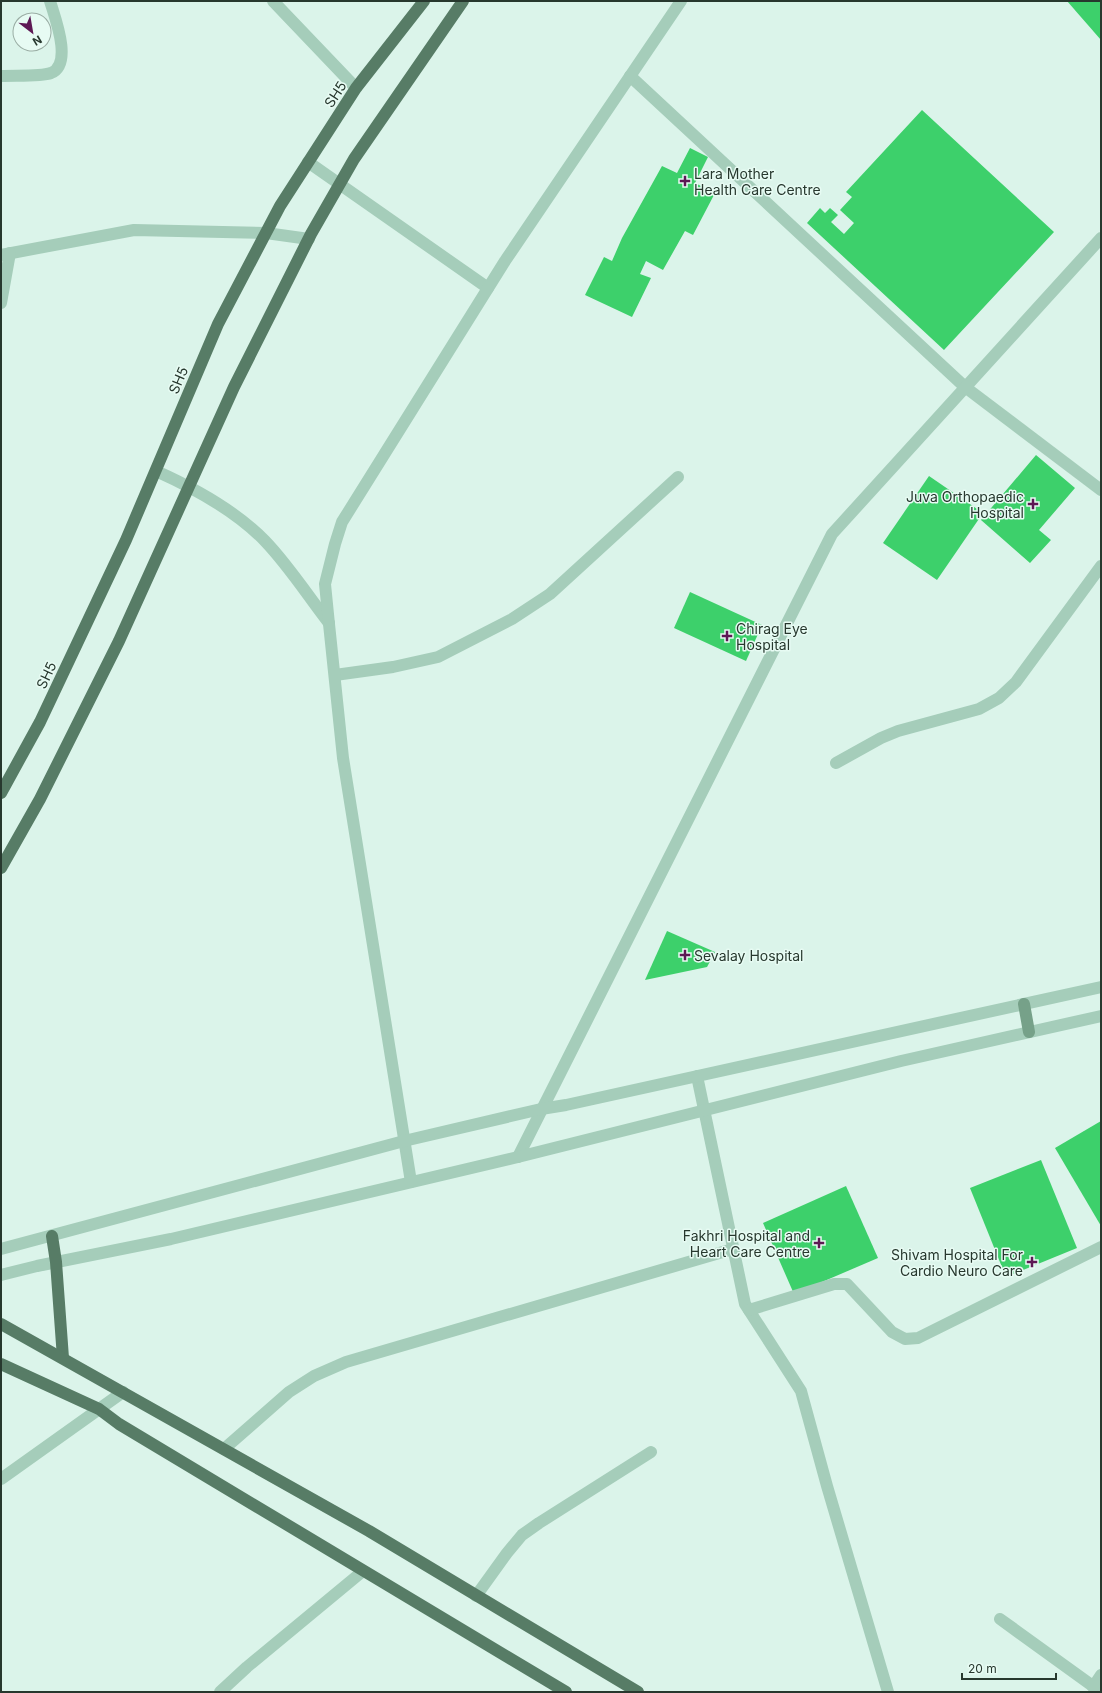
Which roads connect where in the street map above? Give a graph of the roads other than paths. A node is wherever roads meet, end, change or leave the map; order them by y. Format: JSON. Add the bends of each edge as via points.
{"nodes":[{"id":1,"x":50,"y":1,"type":"edge"},
{"id":2,"x":273,"y":1,"type":"edge"},
{"id":3,"x":424,"y":1,"type":"edge"},
{"id":4,"x":463,"y":1,"type":"edge"},
{"id":5,"x":681,"y":1,"type":"edge"},
{"id":6,"x":1,"y":76,"type":"edge"},
{"id":7,"x":630,"y":76,"type":"junction"},
{"id":8,"x":356,"y":88,"type":"junction"},
{"id":9,"x":308,"y":162,"type":"junction"},
{"id":10,"x":340,"y":185,"type":"junction"},
{"id":11,"x":266,"y":233,"type":"junction"},
{"id":12,"x":1101,"y":238,"type":"edge"},
{"id":13,"x":309,"y":240,"type":"junction"},
{"id":14,"x":5,"y":254,"type":"edge"},
{"id":15,"x":488,"y":288,"type":"junction"},
{"id":16,"x":1,"y":303,"type":"edge"},
{"id":17,"x":965,"y":387,"type":"junction"},
{"id":18,"x":156,"y":470,"type":"junction"},
{"id":19,"x":678,"y":476,"type":"dead end"},
{"id":20,"x":189,"y":486,"type":"junction"},
{"id":21,"x":1101,"y":490,"type":"edge"},
{"id":22,"x":1101,"y":566,"type":"edge"},
{"id":23,"x":329,"y":624,"type":"junction"},
{"id":24,"x":335,"y":675,"type":"junction"},
{"id":25,"x":836,"y":763,"type":"dead end"},
{"id":26,"x":1,"y":793,"type":"edge"},
{"id":27,"x":1,"y":868,"type":"edge"},
{"id":28,"x":1101,"y":987,"type":"edge"},
{"id":29,"x":1024,"y":1004,"type":"junction"},
{"id":30,"x":1101,"y":1016,"type":"edge"},
{"id":31,"x":1029,"y":1032,"type":"junction"},
{"id":32,"x":697,"y":1076,"type":"junction"},
{"id":33,"x":541,"y":1109,"type":"junction"},
{"id":34,"x":705,"y":1110,"type":"junction"},
{"id":35,"x":404,"y":1141,"type":"junction"},
{"id":36,"x":518,"y":1157,"type":"junction"},
{"id":37,"x":411,"y":1182,"type":"junction"},
{"id":38,"x":52,"y":1236,"type":"junction"},
{"id":39,"x":1101,"y":1247,"type":"edge"},
{"id":40,"x":1,"y":1249,"type":"edge"},
{"id":41,"x":733,"y":1249,"type":"junction"},
{"id":42,"x":56,"y":1262,"type":"junction"},
{"id":43,"x":1,"y":1275,"type":"edge"},
{"id":44,"x":749,"y":1310,"type":"junction"},
{"id":45,"x":1,"y":1324,"type":"edge"},
{"id":46,"x":63,"y":1358,"type":"junction"},
{"id":47,"x":1,"y":1364,"type":"edge"},
{"id":48,"x":123,"y":1392,"type":"junction"},
{"id":49,"x":99,"y":1409,"type":"junction"},
{"id":50,"x":224,"y":1449,"type":"junction"},
{"id":51,"x":651,"y":1452,"type":"dead end"},
{"id":52,"x":1,"y":1479,"type":"edge"},
{"id":53,"x":363,"y":1571,"type":"junction"},
{"id":54,"x":476,"y":1596,"type":"junction"},
{"id":55,"x":1000,"y":1619,"type":"dead end"},
{"id":56,"x":1101,"y":1675,"type":"edge"},
{"id":57,"x":1097,"y":1689,"type":"edge"},
{"id":58,"x":220,"y":1692,"type":"edge"},
{"id":59,"x":566,"y":1692,"type":"edge"},
{"id":60,"x":638,"y":1692,"type":"edge"},
{"id":61,"x":888,"y":1692,"type":"edge"}],
"edges":[{"from":1,"to":6,"type":"street","via":[[62,48],[58,68],[50,73]]},
{"from":2,"to":8,"type":"street"},
{"from":3,"to":8,"type":"main road","name":"SH5","number":"SH5"},
{"from":4,"to":10,"type":"main road","via":[[354,159]]},
{"from":5,"to":7,"type":"street"},
{"from":7,"to":15,"type":"street"},
{"from":7,"to":17,"type":"street"},
{"from":8,"to":9,"type":"main road","name":"SH5","number":"SH5"},
{"from":9,"to":10,"type":"street"},
{"from":9,"to":11,"type":"main road","name":"SH5","number":"SH5"},
{"from":10,"to":13,"type":"main road"},
{"from":10,"to":15,"type":"street"},
{"from":11,"to":13,"type":"street"},
{"from":11,"to":14,"type":"street","via":[[134,230]]},
{"from":11,"to":18,"type":"main road","name":"SH5","number":"SH5","via":[[218,324]]},
{"from":12,"to":17,"type":"street"},
{"from":13,"to":20,"type":"main road","via":[[234,387]]},
{"from":14,"to":16,"type":"street"},
{"from":15,"to":23,"type":"street","via":[[342,522],[326,584]]},
{"from":17,"to":21,"type":"street"},
{"from":17,"to":33,"type":"street","via":[[832,534]]},
{"from":18,"to":20,"type":"street"},
{"from":18,"to":26,"type":"main road","name":"SH5","number":"SH5","via":[[126,540],[40,722]]},
{"from":19,"to":24,"type":"street","via":[[550,594],[512,619],[438,657],[393,667]]},
{"from":20,"to":23,"type":"street","via":[[245,523],[265,541]]},
{"from":20,"to":27,"type":"main road","via":[[116,648],[40,799]]},
{"from":22,"to":25,"type":"street","via":[[1016,682],[999,698],[979,709],[898,731]]},
{"from":23,"to":24,"type":"street"},
{"from":24,"to":35,"type":"street","via":[[343,758]]},
{"from":28,"to":29,"type":"street"},
{"from":29,"to":31,"type":"street"},
{"from":29,"to":32,"type":"street"},
{"from":30,"to":31,"type":"street"},
{"from":31,"to":34,"type":"street"},
{"from":32,"to":33,"type":"street"},
{"from":32,"to":34,"type":"street"},
{"from":33,"to":35,"type":"street"},
{"from":33,"to":36,"type":"street"},
{"from":34,"to":36,"type":"street"},
{"from":34,"to":41,"type":"street"},
{"from":35,"to":37,"type":"street"},
{"from":35,"to":38,"type":"street"},
{"from":36,"to":37,"type":"street"},
{"from":37,"to":42,"type":"street","via":[[171,1239]]},
{"from":38,"to":40,"type":"street"},
{"from":38,"to":42,"type":"main road"},
{"from":39,"to":44,"type":"street","via":[[918,1338],[905,1339],[892,1332],[847,1284],[834,1284]]},
{"from":41,"to":44,"type":"street","via":[[745,1304]]},
{"from":41,"to":50,"type":"street","via":[[346,1362],[314,1376],[289,1392]]},
{"from":42,"to":43,"type":"street"},
{"from":42,"to":46,"type":"main road"},
{"from":44,"to":61,"type":"street","via":[[801,1391]]},
{"from":45,"to":46,"type":"main road"},
{"from":46,"to":48,"type":"main road"},
{"from":47,"to":49,"type":"main road"},
{"from":48,"to":49,"type":"street"},
{"from":48,"to":50,"type":"main road"},
{"from":49,"to":52,"type":"street"},
{"from":49,"to":53,"type":"main road","via":[[119,1424]]},
{"from":50,"to":54,"type":"main road","via":[[369,1531]]},
{"from":51,"to":54,"type":"street","via":[[522,1535]]},
{"from":53,"to":58,"type":"street"},
{"from":53,"to":59,"type":"main road"},
{"from":54,"to":60,"type":"main road"},
{"from":55,"to":57,"type":"street"},
{"from":56,"to":57,"type":"street"}]}
